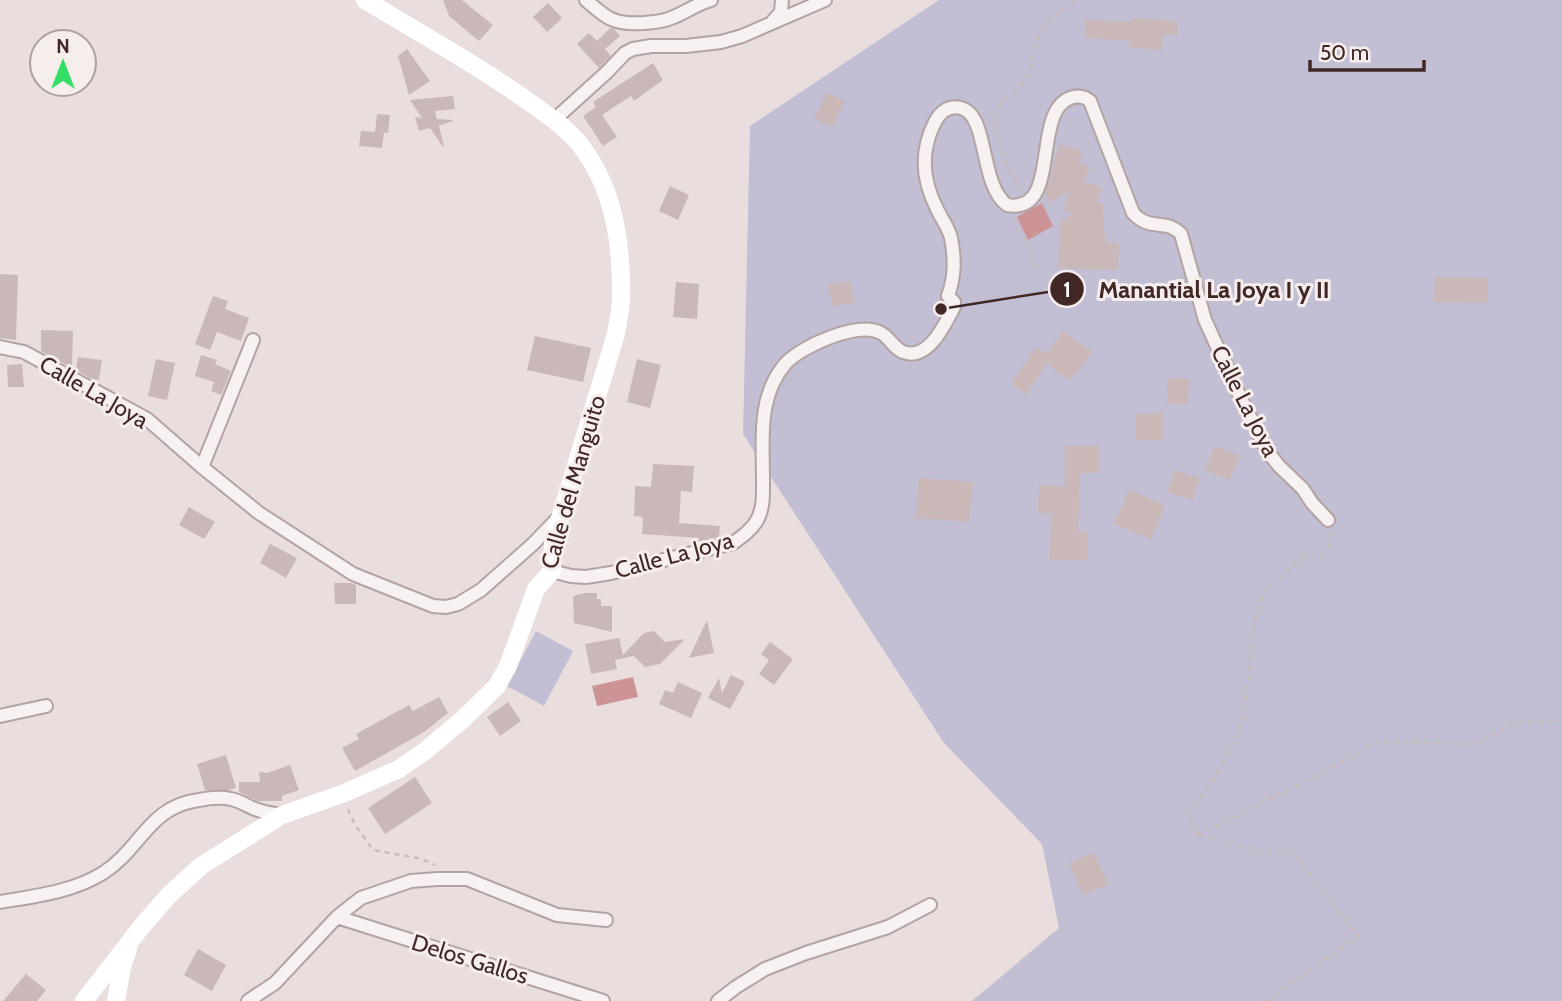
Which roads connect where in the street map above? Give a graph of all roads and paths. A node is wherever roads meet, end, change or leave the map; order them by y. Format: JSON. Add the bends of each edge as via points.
{"nodes":[{"id":1,"x":365,"y":0,"type":"edge"},
{"id":2,"x":586,"y":0,"type":"edge"},
{"id":3,"x":710,"y":0,"type":"edge"},
{"id":4,"x":782,"y":0,"type":"edge"},
{"id":5,"x":825,"y":0,"type":"edge"},
{"id":6,"x":1077,"y":0,"type":"edge"},
{"id":7,"x":769,"y":23,"type":"junction"},
{"id":8,"x":554,"y":120,"type":"junction"},
{"id":9,"x":1026,"y":204,"type":"junction"},
{"id":10,"x":1037,"y":267,"type":"dead end"},
{"id":11,"x":253,"y":340,"type":"dead end"},
{"id":12,"x":0,"y":347,"type":"edge"},
{"id":13,"x":202,"y":467,"type":"junction"},
{"id":14,"x":562,"y":514,"type":"junction"},
{"id":15,"x":1328,"y":520,"type":"joint"},
{"id":16,"x":552,"y":571,"type":"junction"},
{"id":17,"x":46,"y":706,"type":"dead end"},
{"id":18,"x":0,"y":716,"type":"edge"},
{"id":19,"x":1562,"y":721,"type":"edge"},
{"id":20,"x":342,"y":794,"type":"junction"},
{"id":21,"x":282,"y":815,"type":"junction"},
{"id":22,"x":1196,"y":834,"type":"junction"},
{"id":23,"x":467,"y":879,"type":"junction"},
{"id":24,"x":0,"y":902,"type":"edge"},
{"id":25,"x":930,"y":905,"type":"dead end"},
{"id":26,"x":337,"y":917,"type":"junction"},
{"id":27,"x":606,"y":920,"type":"dead end"},
{"id":28,"x":142,"y":926,"type":"junction"},
{"id":29,"x":267,"y":995,"type":"edge"},
{"id":30,"x":84,"y":1001,"type":"edge"},
{"id":31,"x":116,"y":1001,"type":"edge"},
{"id":32,"x":248,"y":1001,"type":"edge"},
{"id":33,"x":603,"y":1001,"type":"edge"},
{"id":34,"x":718,"y":1001,"type":"edge"},
{"id":35,"x":1266,"y":1001,"type":"edge"}],
"edges":[{"from":1,"to":8,"type":"main road","name":"Calle del Manguito","via":[[505,84]]},
{"from":2,"to":3,"type":"street","via":[[604,16],[632,24],[666,20]]},
{"from":4,"to":7,"type":"street","via":[[781,12]]},
{"from":5,"to":7,"type":"street"},
{"from":6,"to":9,"type":"path","via":[[1045,25],[1027,78],[996,113],[1002,157]]},
{"from":7,"to":8,"type":"street","via":[[722,42],[625,52]]},
{"from":8,"to":14,"type":"main road","name":"Calle del Manguito","via":[[583,148],[598,173],[613,214],[621,298],[616,334]]},
{"from":9,"to":10,"type":"path","via":[[1014,219]]},
{"from":9,"to":15,"type":"street","name":"Calle La Joya","via":[[1037,190],[1058,109],[1070,98],[1087,98],[1133,214],[1181,234],[1205,320],[1267,451]]},
{"from":9,"to":16,"type":"street","name":"Calle La Joya","via":[[1007,205],[997,195],[972,114],[956,107],[944,110],[929,135],[923,166],[954,254],[948,296],[955,304],[937,336],[922,351],[910,353],[898,349],[882,333],[859,331],[826,339],[789,360],[765,402],[762,507],[756,523],[742,538],[598,575]]},
{"from":11,"to":13,"type":"street"},
{"from":12,"to":13,"type":"street","name":"Calle La Joya","via":[[24,352],[147,419]]},
{"from":13,"to":14,"type":"street","name":"Calle La Joya","via":[[259,513],[353,574],[433,607],[458,604],[481,590]]},
{"from":14,"to":16,"type":"main road","name":"Calle del Manguito","via":[[553,541]]},
{"from":15,"to":22,"type":"path","via":[[1329,545],[1322,554],[1301,557],[1265,592],[1254,624],[1243,723],[1215,777],[1187,814]]},
{"from":16,"to":20,"type":"main road","name":"Calle del Manguito","via":[[536,589],[509,666],[497,686],[425,751],[399,769]]},
{"from":17,"to":18,"type":"street"},
{"from":19,"to":22,"type":"path","via":[[1514,722],[1476,744],[1377,742]]},
{"from":20,"to":21,"type":"main road","name":"Calle del Manguito"},
{"from":20,"to":23,"type":"path","via":[[354,823],[373,850],[422,859]]},
{"from":21,"to":24,"type":"street","via":[[232,799],[185,802],[157,818],[125,855],[102,873],[50,892]]},
{"from":21,"to":28,"type":"main road","name":"Calle del Manguito","via":[[201,866]]},
{"from":22,"to":35,"type":"path","via":[[1260,851],[1294,853],[1358,936]]},
{"from":23,"to":26,"type":"street","via":[[411,881],[361,898]]},
{"from":23,"to":27,"type":"street","via":[[557,915]]},
{"from":25,"to":34,"type":"street","via":[[888,927],[765,969]]},
{"from":26,"to":29,"type":"street"},
{"from":26,"to":33,"type":"street","name":"Delos Gallos"},
{"from":28,"to":30,"type":"main road"},
{"from":28,"to":31,"type":"main road","via":[[128,947]]},
{"from":29,"to":32,"type":"street"}]}
